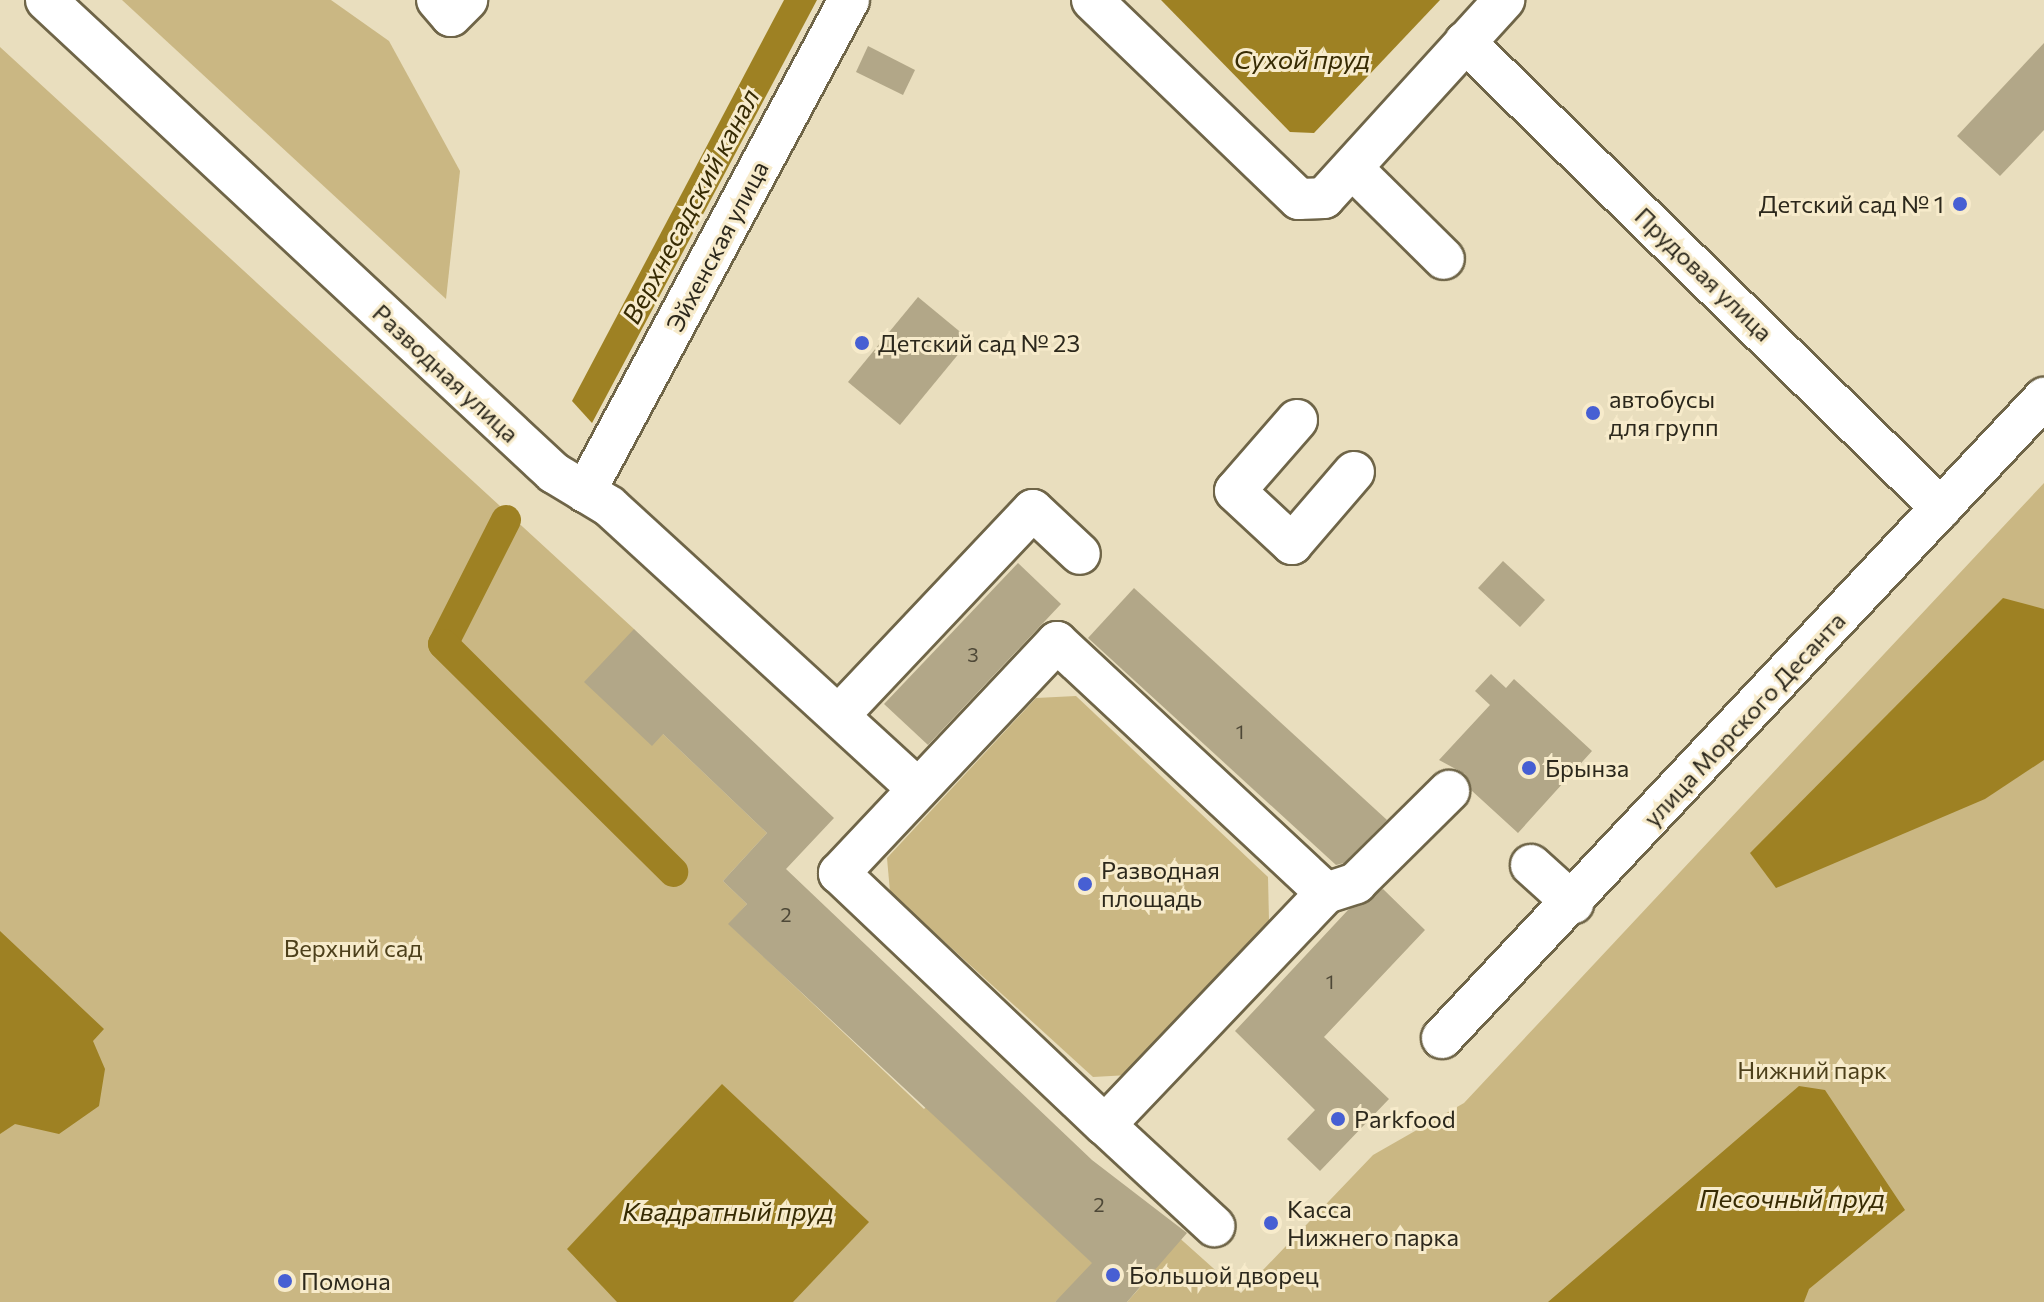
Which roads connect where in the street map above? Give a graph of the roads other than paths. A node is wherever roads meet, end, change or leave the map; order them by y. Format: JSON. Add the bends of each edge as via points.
{"nodes":[{"id":1,"x":46,"y":0,"type":"edge"},
{"id":2,"x":437,"y":0,"type":"edge"},
{"id":3,"x":467,"y":0,"type":"edge"},
{"id":4,"x":849,"y":0,"type":"edge"},
{"id":5,"x":1092,"y":0,"type":"edge"},
{"id":6,"x":1504,"y":0,"type":"edge"},
{"id":7,"x":1465,"y":42,"type":"junction"},
{"id":8,"x":1352,"y":168,"type":"junction"},
{"id":9,"x":1444,"y":259,"type":"dead end"},
{"id":10,"x":2044,"y":398,"type":"edge"},
{"id":11,"x":1297,"y":420,"type":"dead end"},
{"id":12,"x":1354,"y":472,"type":"dead end"},
{"id":13,"x":585,"y":492,"type":"junction"},
{"id":14,"x":1941,"y":508,"type":"junction"},
{"id":15,"x":1080,"y":554,"type":"dead end"},
{"id":16,"x":848,"y":724,"type":"junction"},
{"id":17,"x":918,"y":789,"type":"junction"},
{"id":18,"x":1449,"y":791,"type":"dead end"},
{"id":19,"x":1531,"y":865,"type":"dead end"},
{"id":20,"x":1326,"y":893,"type":"junction"},
{"id":21,"x":1573,"y":903,"type":"junction"},
{"id":22,"x":1442,"y":1038,"type":"dead end"},
{"id":23,"x":1105,"y":1125,"type":"junction"},
{"id":24,"x":1214,"y":1226,"type":"dead end"}],
"edges":[{"from":1,"to":13,"type":"street","name":"Разводная улица","via":[[554,473]]},
{"from":2,"to":3,"type":"street","via":[[451,16]]},
{"from":4,"to":13,"type":"street","name":"Эйхенская улица"},
{"from":5,"to":8,"type":"street","via":[[1279,187],[1299,199],[1324,198]]},
{"from":6,"to":7,"type":"street"},
{"from":7,"to":8,"type":"street"},
{"from":7,"to":14,"type":"street","name":"Прудовая улица"},
{"from":8,"to":9,"type":"street"},
{"from":10,"to":14,"type":"street","name":"улица Морского Десанта"},
{"from":11,"to":12,"type":"street","via":[[1235,491],[1292,544]]},
{"from":13,"to":16,"type":"street","name":"Разводная улица"},
{"from":14,"to":21,"type":"street","name":"улица Морского Десанта"},
{"from":15,"to":16,"type":"street","via":[[1033,510]]},
{"from":16,"to":17,"type":"street","name":"Разводная улица"},
{"from":17,"to":20,"type":"street","via":[[1057,642]]},
{"from":17,"to":23,"type":"street","via":[[839,873]]},
{"from":18,"to":20,"type":"street","via":[[1367,874]]},
{"from":19,"to":21,"type":"street"},
{"from":20,"to":23,"type":"street"},
{"from":21,"to":22,"type":"street","name":"улица Морского Десанта"},
{"from":23,"to":24,"type":"street"}]}
